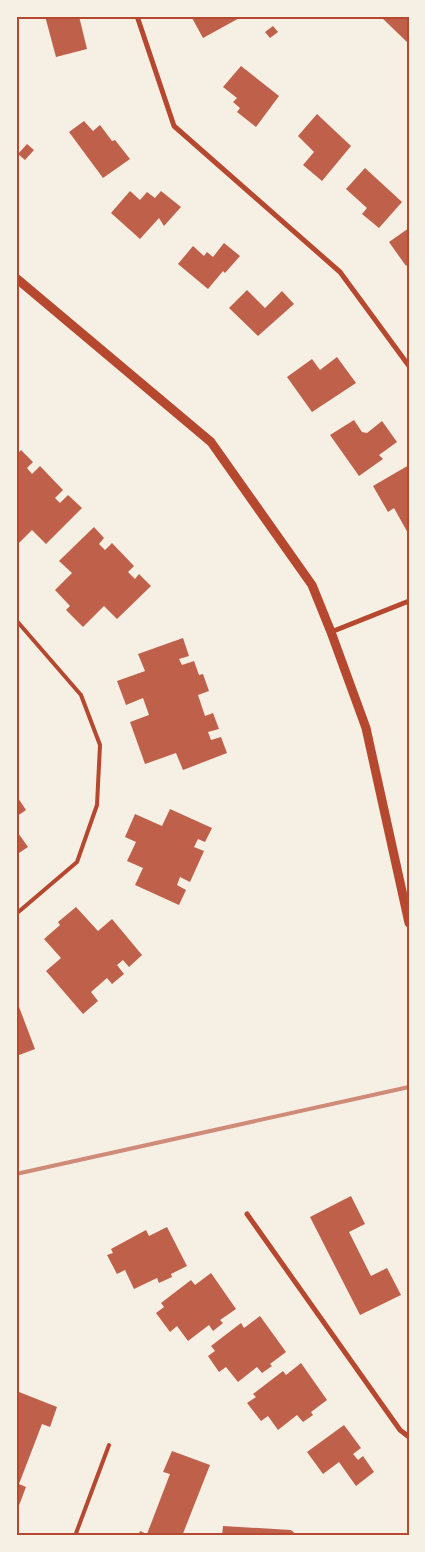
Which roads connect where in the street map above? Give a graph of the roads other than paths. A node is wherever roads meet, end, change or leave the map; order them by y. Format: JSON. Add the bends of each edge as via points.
{"nodes":[{"id":1,"x":137,"y":16,"type":"edge"},
{"id":2,"x":16,"y":278,"type":"edge"},
{"id":3,"x":409,"y":366,"type":"edge"},
{"id":4,"x":409,"y":601,"type":"edge"},
{"id":5,"x":16,"y":620,"type":"edge"},
{"id":6,"x":331,"y":632,"type":"junction"},
{"id":7,"x":16,"y":914,"type":"edge"},
{"id":8,"x":409,"y":923,"type":"edge"},
{"id":9,"x":247,"y":1214,"type":"dead end"},
{"id":10,"x":409,"y":1437,"type":"edge"},
{"id":11,"x":109,"y":1445,"type":"dead end"},
{"id":12,"x":76,"y":1536,"type":"edge"}],
"edges":[{"from":1,"to":3,"type":"street","via":[[174,126],[340,272]]},
{"from":2,"to":6,"type":"street","via":[[211,442],[312,585]]},
{"from":4,"to":6,"type":"street"},
{"from":5,"to":7,"type":"lane","via":[[81,695],[100,745],[97,805],[77,862]]},
{"from":6,"to":8,"type":"street","via":[[366,728]]},
{"from":9,"to":10,"type":"street","via":[[400,1430]]},
{"from":11,"to":12,"type":"lane"}]}
